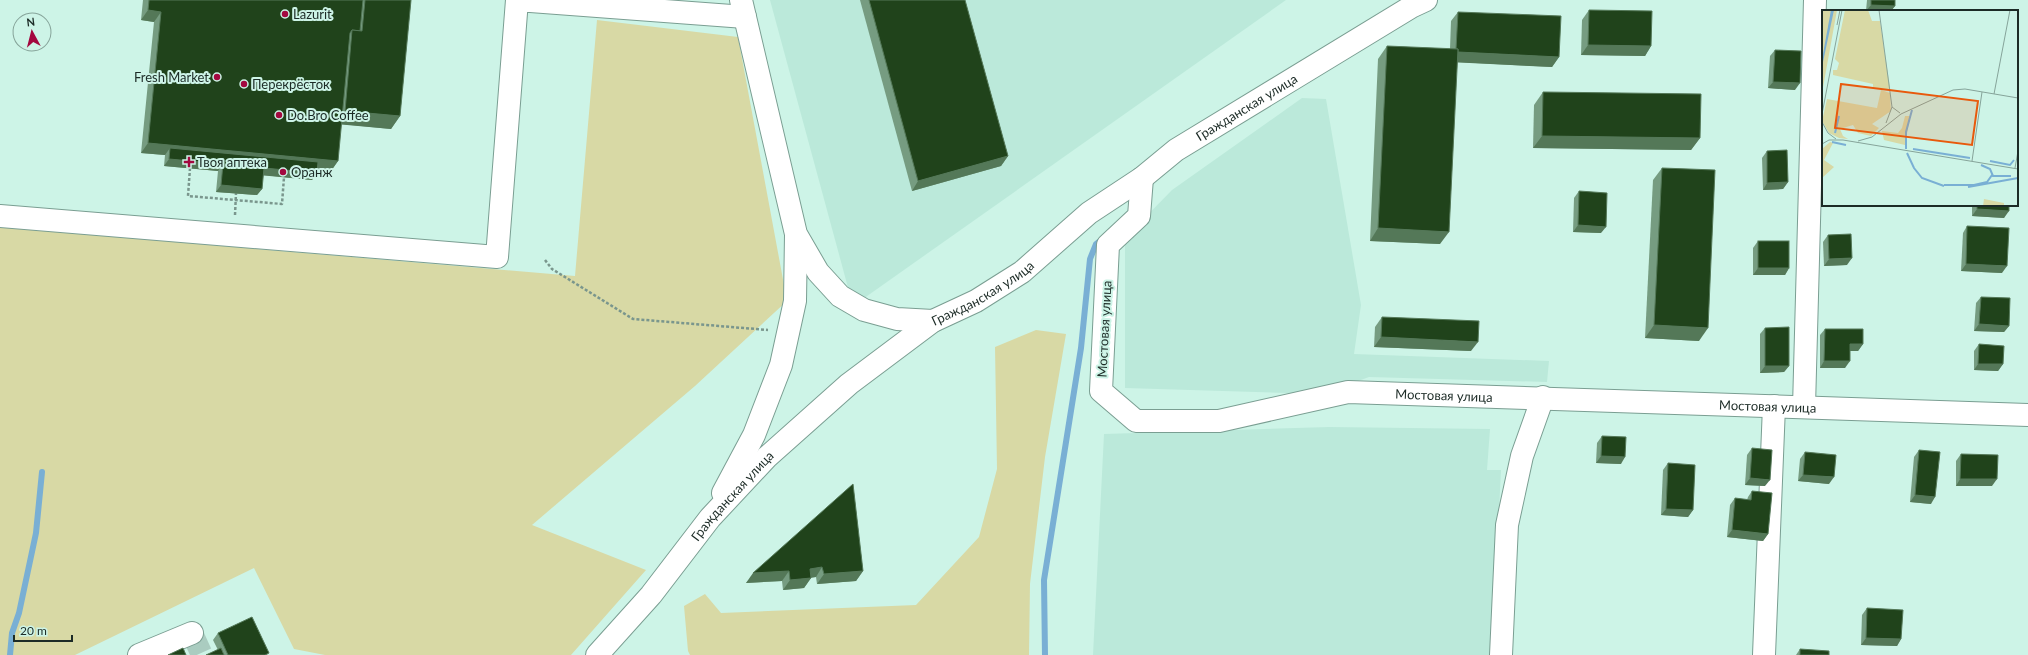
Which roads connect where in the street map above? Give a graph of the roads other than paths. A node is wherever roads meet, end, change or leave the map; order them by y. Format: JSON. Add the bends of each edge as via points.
{"nodes":[{"id":1,"x":1426,"y":0,"type":"edge"},
{"id":2,"x":1815,"y":0,"type":"edge"},
{"id":3,"x":743,"y":9,"type":"edge"},
{"id":4,"x":1142,"y":178,"type":"junction"},
{"id":5,"x":0,"y":216,"type":"edge"},
{"id":6,"x":796,"y":234,"type":"junction"},
{"id":7,"x":932,"y":321,"type":"junction"},
{"id":8,"x":1543,"y":397,"type":"junction"},
{"id":9,"x":1774,"y":406,"type":"junction"},
{"id":10,"x":1804,"y":407,"type":"junction"},
{"id":11,"x":2028,"y":415,"type":"edge"},
{"id":12,"x":710,"y":518,"type":"junction"},
{"id":13,"x":192,"y":633,"type":"dead end"},
{"id":14,"x":139,"y":655,"type":"edge"},
{"id":15,"x":597,"y":655,"type":"edge"},
{"id":16,"x":1500,"y":655,"type":"edge"},
{"id":17,"x":1764,"y":655,"type":"edge"}],
"edges":[{"from":1,"to":4,"type":"street","name":"Гражданская улица","via":[[1176,150]]},
{"from":2,"to":10,"type":"street"},
{"from":3,"to":5,"type":"street","via":[[517,0],[497,256]]},
{"from":3,"to":6,"type":"street"},
{"from":4,"to":7,"type":"street","name":"Гражданская улица","via":[[1089,212],[1022,272],[976,302]]},
{"from":4,"to":8,"type":"street","name":"Мостовая улица","via":[[1139,216],[1108,245],[1101,391],[1136,421],[1219,421],[1348,392]]},
{"from":6,"to":7,"type":"street","via":[[818,272],[840,296],[864,310],[897,319]]},
{"from":6,"to":12,"type":"street","via":[[795,300],[781,365],[754,435]]},
{"from":7,"to":12,"type":"street","name":"Гражданская улица","via":[[849,384],[767,457]]},
{"from":8,"to":9,"type":"street","name":"Мостовая улица"},
{"from":8,"to":16,"type":"street","via":[[1522,456],[1507,525]]},
{"from":9,"to":10,"type":"street","name":"Мостовая улица"},
{"from":9,"to":17,"type":"street"},
{"from":10,"to":11,"type":"street","name":"Мостовая улица"},
{"from":12,"to":15,"type":"street","name":"Гражданская улица","via":[[651,595]]},
{"from":13,"to":14,"type":"street"}]}
